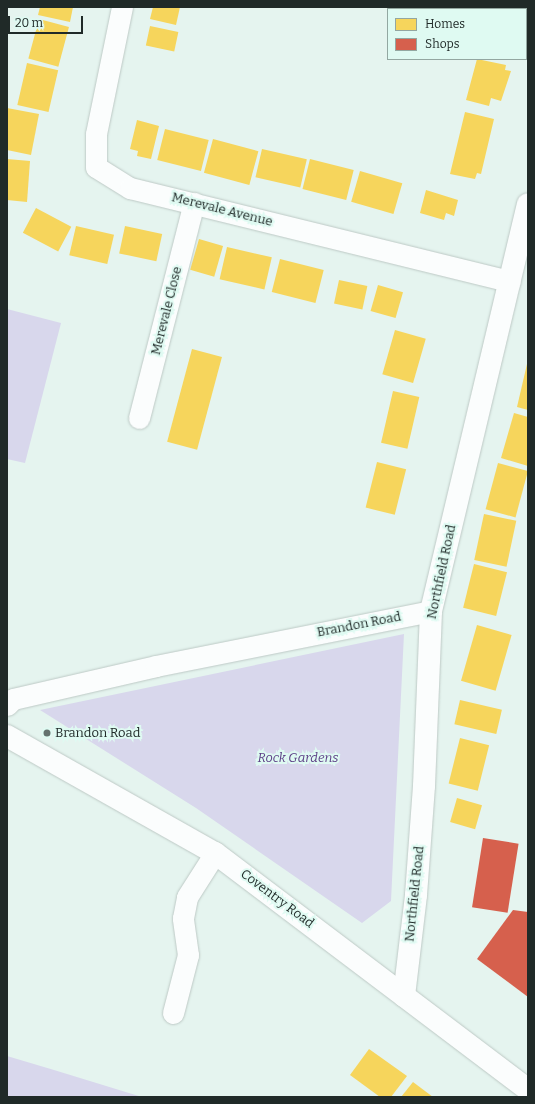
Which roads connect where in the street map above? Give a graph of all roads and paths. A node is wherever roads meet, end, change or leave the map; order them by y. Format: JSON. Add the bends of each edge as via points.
{"nodes":[{"id":1,"x":122,"y":7,"type":"edge"},
{"id":2,"x":194,"y":203,"type":"junction"},
{"id":3,"x":528,"y":204,"type":"edge"},
{"id":4,"x":510,"y":281,"type":"junction"},
{"id":5,"x":139,"y":418,"type":"dead end"},
{"id":6,"x":431,"y":611,"type":"junction"},
{"id":7,"x":7,"y":705,"type":"edge"},
{"id":8,"x":7,"y":736,"type":"edge"},
{"id":9,"x":215,"y":853,"type":"junction"},
{"id":10,"x":404,"y":996,"type":"junction"},
{"id":11,"x":173,"y":1013,"type":"dead end"},
{"id":12,"x":528,"y":1090,"type":"edge"}],
"edges":[{"from":1,"to":2,"type":"street","name":"Merevale Avenue","via":[[96,134],[96,167],[130,188]]},
{"from":2,"to":4,"type":"street","name":"Merevale Avenue"},
{"from":2,"to":5,"type":"street","name":"Merevale Close"},
{"from":3,"to":4,"type":"street","name":"Northfield Road"},
{"from":4,"to":6,"type":"street","name":"Northfield Road"},
{"from":6,"to":7,"type":"street","name":"Brandon Road","via":[[156,666],[13,699]]},
{"from":6,"to":10,"type":"street","name":"Northfield Road","via":[[424,786],[416,895]]},
{"from":8,"to":9,"type":"street","name":"Coventry Road"},
{"from":9,"to":10,"type":"street","name":"Coventry Road"},
{"from":9,"to":11,"type":"street","via":[[187,897],[183,918],[188,955]]},
{"from":10,"to":12,"type":"street","name":"Coventry Road"}]}
